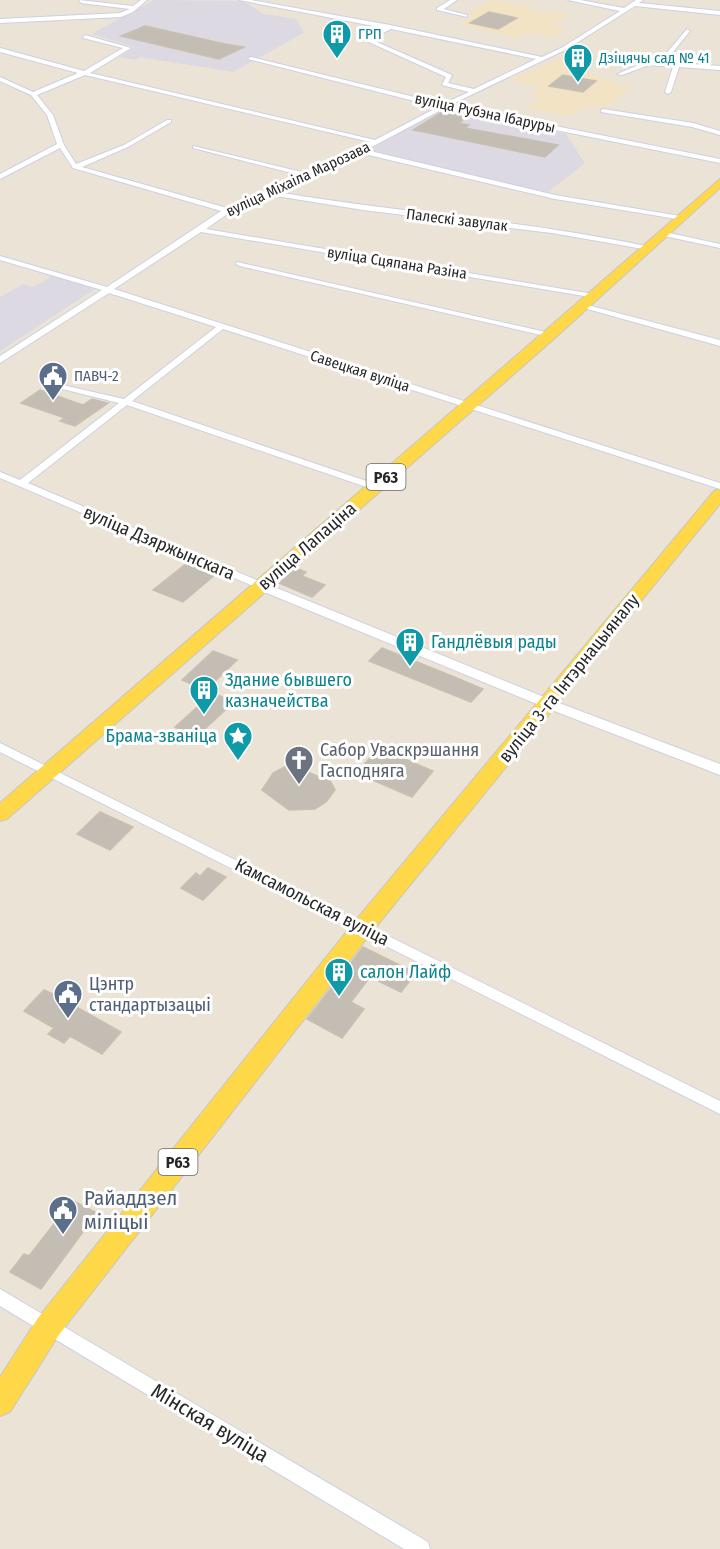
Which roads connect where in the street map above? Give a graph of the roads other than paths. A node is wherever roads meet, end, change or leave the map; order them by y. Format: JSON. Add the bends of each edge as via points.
{"nodes":[{"id":1,"x":143,"y":0,"type":"edge"},
{"id":2,"x":242,"y":0,"type":"edge"},
{"id":3,"x":454,"y":0,"type":"edge"},
{"id":4,"x":571,"y":0,"type":"edge"},
{"id":5,"x":81,"y":1,"type":"edge"},
{"id":6,"x":637,"y":2,"type":"edge"},
{"id":7,"x":133,"y":8,"type":"junction"},
{"id":8,"x":625,"y":10,"type":"junction"},
{"id":9,"x":720,"y":13,"type":"edge"},
{"id":10,"x":465,"y":16,"type":"dead end"},
{"id":11,"x":0,"y":21,"type":"edge"},
{"id":12,"x":390,"y":27,"type":"junction"},
{"id":13,"x":687,"y":31,"type":"dead end"},
{"id":14,"x":85,"y":37,"type":"dead end"},
{"id":15,"x":0,"y":50,"type":"edge"},
{"id":16,"x":251,"y":59,"type":"dead end"},
{"id":17,"x":543,"y":59,"type":"junction"},
{"id":18,"x":662,"y":62,"type":"junction"},
{"id":19,"x":677,"y":64,"type":"junction"},
{"id":20,"x":720,"y":68,"type":"edge"},
{"id":21,"x":87,"y":72,"type":"junction"},
{"id":22,"x":620,"y":74,"type":"dead end"},
{"id":23,"x":0,"y":79,"type":"edge"},
{"id":24,"x":473,"y":91,"type":"junction"},
{"id":25,"x":668,"y":92,"type":"dead end"},
{"id":26,"x":33,"y":94,"type":"junction"},
{"id":27,"x":444,"y":106,"type":"junction"},
{"id":28,"x":603,"y":111,"type":"dead end"},
{"id":29,"x":169,"y":121,"type":"dead end"},
{"id":30,"x":720,"y":133,"type":"edge"},
{"id":31,"x":377,"y":142,"type":"junction"},
{"id":32,"x":61,"y":145,"type":"junction"},
{"id":33,"x":195,"y":147,"type":"dead end"},
{"id":34,"x":362,"y":151,"type":"junction"},
{"id":35,"x":720,"y":161,"type":"edge"},
{"id":36,"x":75,"y":167,"type":"junction"},
{"id":37,"x":311,"y":176,"type":"junction"},
{"id":38,"x":0,"y":177,"type":"edge"},
{"id":39,"x":720,"y":182,"type":"edge"},
{"id":40,"x":268,"y":193,"type":"junction"},
{"id":41,"x":227,"y":210,"type":"junction"},
{"id":42,"x":680,"y":218,"type":"junction"},
{"id":43,"x":200,"y":230,"type":"junction"},
{"id":44,"x":663,"y":233,"type":"junction"},
{"id":45,"x":720,"y":246,"type":"edge"},
{"id":46,"x":646,"y":248,"type":"junction"},
{"id":47,"x":0,"y":258,"type":"edge"},
{"id":48,"x":240,"y":264,"type":"dead end"},
{"id":49,"x":109,"y":290,"type":"junction"},
{"id":50,"x":588,"y":301,"type":"junction"},
{"id":51,"x":221,"y":327,"type":"junction"},
{"id":52,"x":550,"y":335,"type":"junction"},
{"id":53,"x":720,"y":343,"type":"edge"},
{"id":54,"x":0,"y":360,"type":"edge"},
{"id":55,"x":62,"y":386,"type":"dead end"},
{"id":56,"x":126,"y":402,"type":"junction"},
{"id":57,"x":469,"y":406,"type":"junction"},
{"id":58,"x":0,"y":475,"type":"edge"},
{"id":59,"x":21,"y":484,"type":"junction"},
{"id":60,"x":720,"y":486,"type":"edge"},
{"id":61,"x":375,"y":487,"type":"junction"},
{"id":62,"x":720,"y":494,"type":"edge"},
{"id":63,"x":262,"y":585,"type":"junction"},
{"id":64,"x":549,"y":704,"type":"junction"},
{"id":65,"x":0,"y":747,"type":"edge"},
{"id":66,"x":720,"y":769,"type":"edge"},
{"id":67,"x":49,"y":771,"type":"junction"},
{"id":68,"x":0,"y":814,"type":"edge"},
{"id":69,"x":363,"y":927,"type":"junction"},
{"id":70,"x":720,"y":1108,"type":"edge"},
{"id":71,"x":0,"y":1297,"type":"edge"},
{"id":72,"x":48,"y":1327,"type":"junction"},
{"id":73,"x":0,"y":1402,"type":"edge"},
{"id":74,"x":421,"y":1549,"type":"edge"}],
"edges":[{"from":1,"to":7,"type":"street"},
{"from":2,"to":12,"type":"street"},
{"from":3,"to":10,"type":"street","via":[[439,9]]},
{"from":4,"to":8,"type":"street"},
{"from":5,"to":7,"type":"street"},
{"from":6,"to":8,"type":"street","name":"вуліца Міхаіла Марозава"},
{"from":6,"to":9,"type":"street"},
{"from":7,"to":11,"type":"street","via":[[121,15]]},
{"from":8,"to":17,"type":"street","name":"вуліца Міхаіла Марозава"},
{"from":12,"to":17,"type":"street"},
{"from":12,"to":24,"type":"street","via":[[365,39],[450,76],[444,84]]},
{"from":13,"to":18,"type":"street"},
{"from":14,"to":21,"type":"street","via":[[129,48]]},
{"from":15,"to":21,"type":"street"},
{"from":16,"to":27,"type":"street","name":"вуліца Рубэна Ібаруры"},
{"from":17,"to":24,"type":"street","name":"вуліца Міхаіла Марозава"},
{"from":18,"to":19,"type":"street"},
{"from":18,"to":22,"type":"street","via":[[638,64]]},
{"from":19,"to":20,"type":"street"},
{"from":19,"to":25,"type":"street"},
{"from":21,"to":26,"type":"street"},
{"from":21,"to":31,"type":"street"},
{"from":23,"to":26,"type":"street"},
{"from":24,"to":27,"type":"street","name":"вуліца Міхаіла Марозава"},
{"from":26,"to":32,"type":"street","via":[[50,116]]},
{"from":27,"to":31,"type":"street","name":"вуліца Міхаіла Марозава"},
{"from":27,"to":35,"type":"street","name":"вуліца Рубэна Ібаруры"},
{"from":28,"to":30,"type":"street"},
{"from":29,"to":36,"type":"street","via":[[126,146]]},
{"from":31,"to":34,"type":"street","name":"вуліца Міхаіла Марозава"},
{"from":32,"to":36,"type":"street"},
{"from":32,"to":38,"type":"street"},
{"from":33,"to":37,"type":"street"},
{"from":34,"to":37,"type":"street","name":"вуліца Міхаіла Марозава"},
{"from":34,"to":42,"type":"street","via":[[555,197]]},
{"from":36,"to":41,"type":"street"},
{"from":37,"to":40,"type":"street","name":"вуліца Міхаіла Марозава"},
{"from":39,"to":42,"type":"main road","name":"вуліца Лапаціна","number":"Р63"},
{"from":40,"to":41,"type":"street","name":"вуліца Міхаіла Марозава"},
{"from":40,"to":46,"type":"street","name":"Палескі завулак"},
{"from":41,"to":43,"type":"street","name":"вуліца Міхаіла Марозава"},
{"from":42,"to":44,"type":"main road","name":"вуліца Лапаціна","number":"Р63"},
{"from":43,"to":49,"type":"street","name":"вуліца Міхаіла Марозава"},
{"from":43,"to":50,"type":"street","name":"вуліца Сцяпана Разіна"},
{"from":44,"to":45,"type":"street"},
{"from":44,"to":46,"type":"main road","name":"вуліца Лапаціна","number":"Р63"},
{"from":46,"to":50,"type":"main road","name":"вуліца Лапаціна","number":"Р63"},
{"from":47,"to":49,"type":"street","name":"Савецкая вуліца"},
{"from":48,"to":52,"type":"street"},
{"from":49,"to":51,"type":"street","name":"Савецкая вуліца"},
{"from":49,"to":54,"type":"street","name":"вуліца Міхаіла Марозава"},
{"from":50,"to":52,"type":"main road","name":"вуліца Лапаціна","number":"Р63"},
{"from":50,"to":53,"type":"street","name":"вуліца Сцяпана Разіна"},
{"from":51,"to":56,"type":"street"},
{"from":51,"to":57,"type":"street","name":"Савецкая вуліца"},
{"from":52,"to":57,"type":"main road","name":"вуліца Лапаціна","number":"Р63"},
{"from":55,"to":56,"type":"street"},
{"from":56,"to":59,"type":"street"},
{"from":56,"to":61,"type":"street"},
{"from":57,"to":60,"type":"street","name":"Савецкая вуліца"},
{"from":57,"to":61,"type":"main road","name":"вуліца Лапаціна","number":"Р63"},
{"from":58,"to":59,"type":"street","name":"вуліца Дзяржынскага"},
{"from":59,"to":63,"type":"street","name":"вуліца Дзяржынскага"},
{"from":61,"to":63,"type":"main road","name":"вуліца Лапаціна","number":"Р63"},
{"from":62,"to":64,"type":"main road","name":"вуліца 3-га Інтэрнацыяналу","number":"Р63"},
{"from":63,"to":64,"type":"street","name":"вуліца Дзяржынскага"},
{"from":63,"to":67,"type":"main road","name":"вуліца Лапаціна","number":"Р63"},
{"from":64,"to":66,"type":"street","name":"вуліца Дзяржынскага"},
{"from":64,"to":69,"type":"main road","name":"вуліца 3-га Інтэрнацыяналу","number":"Р63"},
{"from":65,"to":67,"type":"street","name":"Камсамольская вуліца"},
{"from":67,"to":68,"type":"main road","name":"вуліца Лапаціна","number":"Р63"},
{"from":67,"to":69,"type":"street","name":"Камсамольская вуліца"},
{"from":69,"to":70,"type":"street","name":"Камсамольская вуліца"},
{"from":69,"to":72,"type":"main road","name":"вуліца 3-га Інтэрнацыяналу","number":"Р63"},
{"from":71,"to":72,"type":"street","name":"Мінская вуліца"},
{"from":72,"to":73,"type":"main road","name":"вуліца 3-га Інтэрнацыяналу","number":"Р63"},
{"from":72,"to":74,"type":"street","name":"Мінская вуліца"}]}
